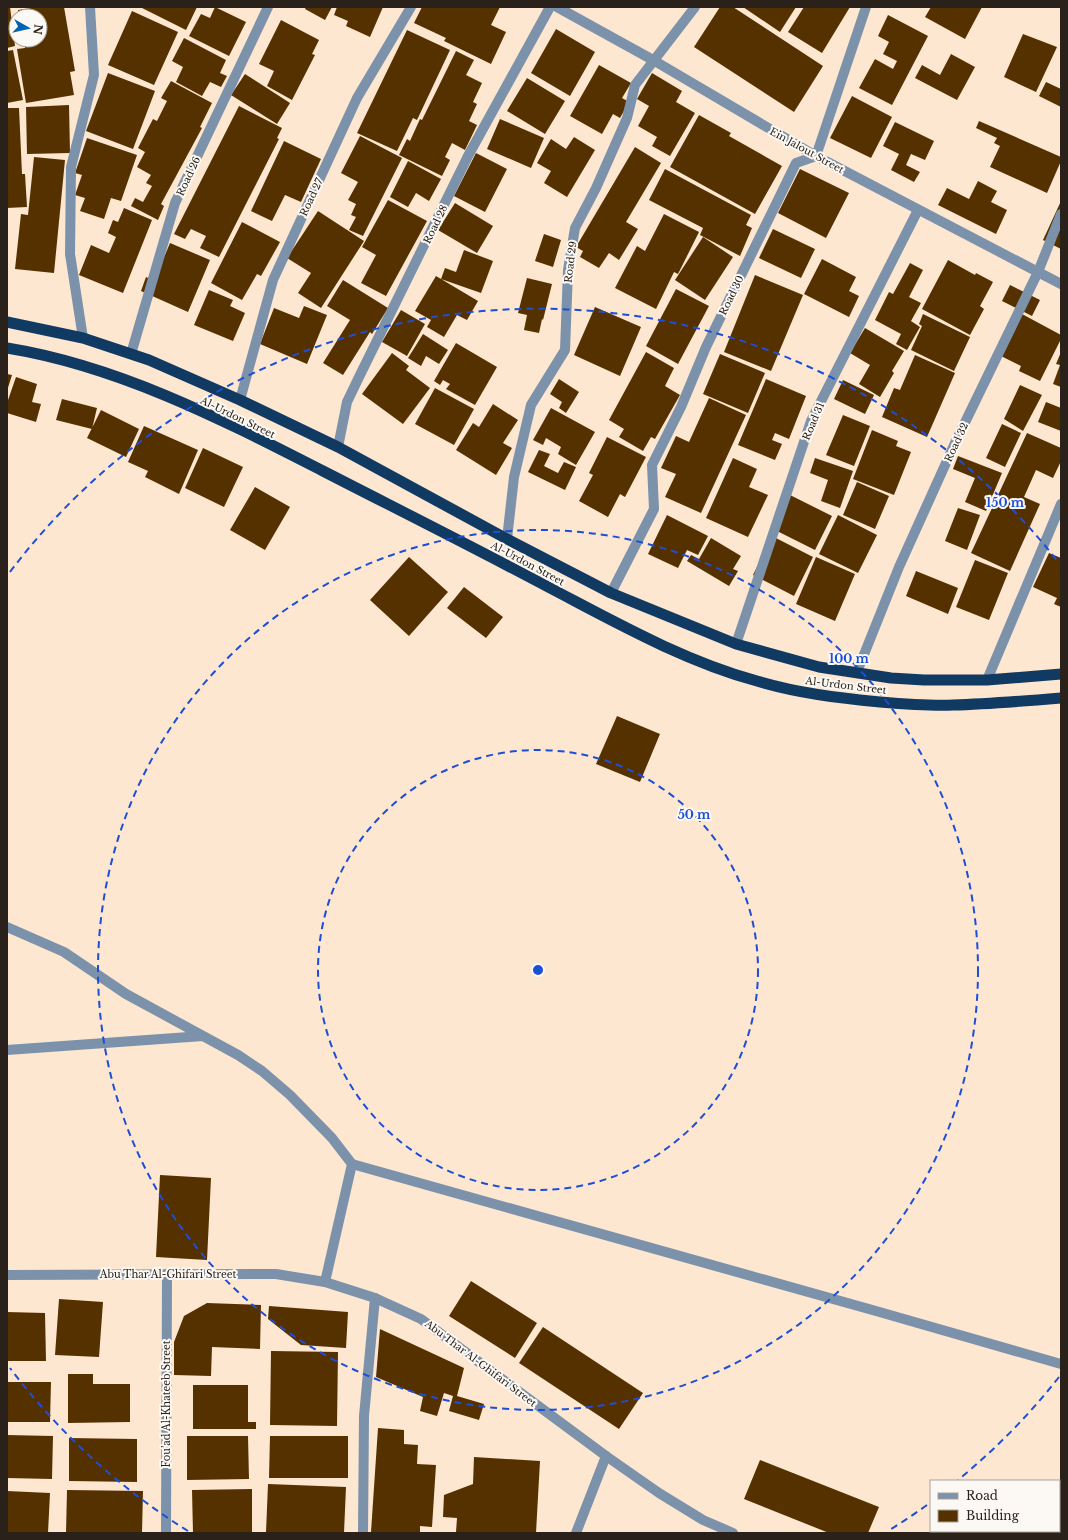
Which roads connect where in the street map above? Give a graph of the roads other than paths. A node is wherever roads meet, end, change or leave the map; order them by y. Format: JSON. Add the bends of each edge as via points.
{"nodes":[{"id":1,"x":90,"y":7,"type":"edge"},
{"id":2,"x":268,"y":7,"type":"edge"},
{"id":3,"x":411,"y":7,"type":"edge"},
{"id":4,"x":550,"y":7,"type":"edge"},
{"id":5,"x":557,"y":7,"type":"edge"},
{"id":6,"x":694,"y":7,"type":"edge"},
{"id":7,"x":866,"y":7,"type":"edge"},
{"id":8,"x":653,"y":60,"type":"junction"},
{"id":9,"x":816,"y":156,"type":"junction"},
{"id":10,"x":918,"y":210,"type":"junction"},
{"id":11,"x":1061,"y":214,"type":"edge"},
{"id":12,"x":1038,"y":272,"type":"junction"},
{"id":13,"x":1061,"y":284,"type":"edge"},
{"id":14,"x":7,"y":322,"type":"edge"},
{"id":15,"x":83,"y":338,"type":"junction"},
{"id":16,"x":7,"y":348,"type":"edge"},
{"id":17,"x":131,"y":354,"type":"junction"},
{"id":18,"x":240,"y":400,"type":"junction"},
{"id":19,"x":338,"y":447,"type":"junction"},
{"id":20,"x":1061,"y":504,"type":"edge"},
{"id":21,"x":507,"y":539,"type":"junction"},
{"id":22,"x":611,"y":593,"type":"junction"},
{"id":23,"x":736,"y":644,"type":"junction"},
{"id":24,"x":857,"y":672,"type":"junction"},
{"id":25,"x":1061,"y":674,"type":"edge"},
{"id":26,"x":987,"y":680,"type":"junction"},
{"id":27,"x":1061,"y":698,"type":"edge"},
{"id":28,"x":7,"y":927,"type":"edge"},
{"id":29,"x":203,"y":1036,"type":"junction"},
{"id":30,"x":7,"y":1050,"type":"edge"},
{"id":31,"x":352,"y":1164,"type":"junction"},
{"id":32,"x":167,"y":1274,"type":"junction"},
{"id":33,"x":7,"y":1275,"type":"edge"},
{"id":34,"x":325,"y":1282,"type":"junction"},
{"id":35,"x":375,"y":1298,"type":"junction"},
{"id":36,"x":1061,"y":1364,"type":"edge"},
{"id":37,"x":606,"y":1456,"type":"junction"},
{"id":38,"x":166,"y":1533,"type":"edge"},
{"id":39,"x":363,"y":1533,"type":"edge"},
{"id":40,"x":576,"y":1533,"type":"edge"},
{"id":41,"x":733,"y":1533,"type":"edge"}],
"edges":[{"from":1,"to":15,"type":"street","via":[[94,75],[71,166],[70,254]]},
{"from":2,"to":17,"type":"street","name":"Road 26","via":[[175,203]]},
{"from":3,"to":18,"type":"street","name":"Road 27","via":[[357,98],[273,280]]},
{"from":4,"to":19,"type":"street","name":"Road 28","via":[[468,156],[356,382],[347,402]]},
{"from":5,"to":8,"type":"street","name":"Ein Jalout Street"},
{"from":6,"to":8,"type":"street","name":"Road 29"},
{"from":7,"to":9,"type":"street"},
{"from":8,"to":9,"type":"street","name":"Ein Jalout Street"},
{"from":8,"to":21,"type":"street","name":"Road 29","via":[[635,85],[628,118],[575,228],[568,270],[565,350],[532,405],[514,477]]},
{"from":9,"to":10,"type":"street","name":"Ein Jalout Street"},
{"from":9,"to":22,"type":"street","name":"Road 30","via":[[796,163],[706,347],[681,407],[652,465],[654,509]]},
{"from":10,"to":12,"type":"street","name":"Ein Jalout Street"},
{"from":10,"to":23,"type":"street","name":"Road 31","via":[[811,421]]},
{"from":11,"to":12,"type":"street","name":"Road 32"},
{"from":12,"to":13,"type":"street","name":"Ein Jalout Street"},
{"from":12,"to":24,"type":"street","name":"Road 32","via":[[902,559]]},
{"from":14,"to":15,"type":"highway","name":"Al-Urdon Street"},
{"from":15,"to":17,"type":"highway","name":"Al-Urdon Street"},
{"from":16,"to":27,"type":"highway","name":"Al-Urdon Street","via":[[83,365],[142,386],[202,412],[305,462],[640,635],[706,664],[756,681],[815,695],[900,704],[951,705]]},
{"from":17,"to":18,"type":"highway","name":"Al-Urdon Street"},
{"from":18,"to":19,"type":"highway","name":"Al-Urdon Street"},
{"from":19,"to":21,"type":"highway","name":"Al-Urdon Street"},
{"from":20,"to":26,"type":"street"},
{"from":21,"to":22,"type":"highway","name":"Al-Urdon Street"},
{"from":22,"to":23,"type":"highway","name":"Al-Urdon Street"},
{"from":23,"to":24,"type":"highway","name":"Al-Urdon Street","via":[[819,667]]},
{"from":24,"to":26,"type":"highway","name":"Al-Urdon Street","via":[[904,679]]},
{"from":25,"to":26,"type":"highway","name":"Al-Urdon Street"},
{"from":28,"to":29,"type":"street","via":[[64,952],[126,994]]},
{"from":29,"to":30,"type":"street"},
{"from":29,"to":31,"type":"street","via":[[262,1071],[290,1095],[332,1138]]},
{"from":31,"to":34,"type":"street"},
{"from":31,"to":36,"type":"street"},
{"from":32,"to":33,"type":"street","name":"Abu Thar Al-Ghifari Street"},
{"from":32,"to":34,"type":"street","name":"Abu Thar Al-Ghifari Street","via":[[276,1274]]},
{"from":32,"to":38,"type":"street","name":"Fou’ad Al-Khateeb Street"},
{"from":34,"to":35,"type":"street","name":"Abu Thar Al-Ghifari Street"},
{"from":35,"to":37,"type":"street","name":"Abu Thar Al-Ghifari Street","via":[[421,1319]]},
{"from":35,"to":39,"type":"street","via":[[364,1416]]},
{"from":37,"to":40,"type":"street"},
{"from":37,"to":41,"type":"street","name":"Abu Thar Al-Ghifari Street","via":[[703,1520]]}]}
